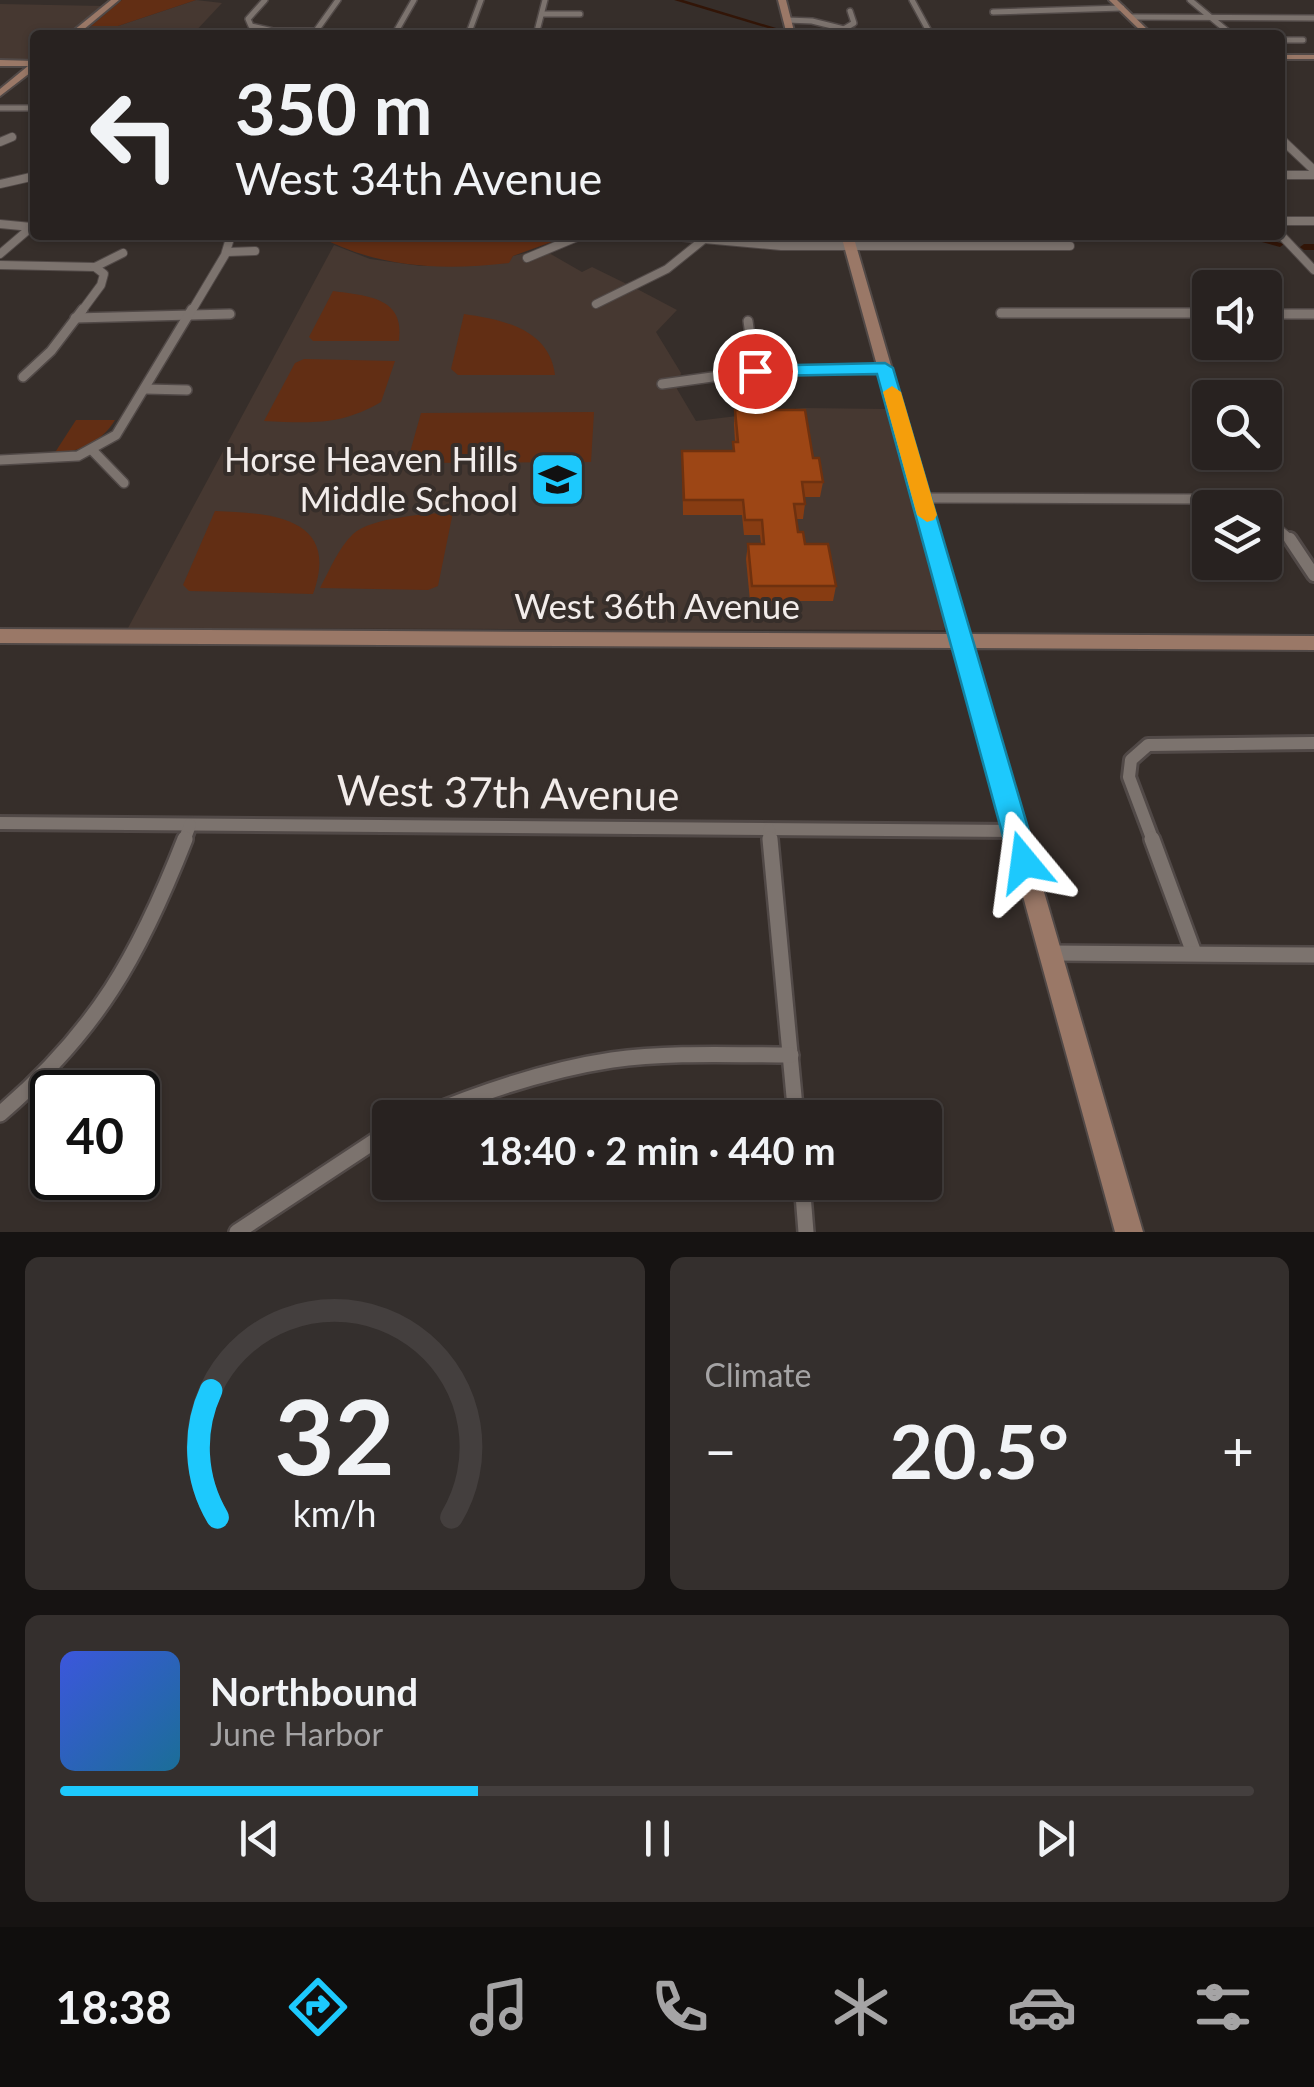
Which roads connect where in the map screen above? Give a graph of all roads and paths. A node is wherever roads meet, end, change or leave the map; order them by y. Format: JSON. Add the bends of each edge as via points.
{"nodes":[{"id":1,"x":115,"y":0,"type":"edge"},
{"id":2,"x":265,"y":0,"type":"edge"},
{"id":3,"x":338,"y":0,"type":"edge"},
{"id":4,"x":414,"y":0,"type":"edge"},
{"id":5,"x":481,"y":0,"type":"edge"},
{"id":6,"x":546,"y":0,"type":"edge"},
{"id":7,"x":782,"y":0,"type":"edge"},
{"id":8,"x":912,"y":0,"type":"edge"},
{"id":9,"x":1113,"y":0,"type":"edge"},
{"id":10,"x":1190,"y":0,"type":"edge"},
{"id":11,"x":1122,"y":8,"type":"junction"},
{"id":12,"x":850,"y":12,"type":"dead end"},
{"id":13,"x":993,"y":12,"type":"dead end"},
{"id":14,"x":542,"y":14,"type":"junction"},
{"id":15,"x":580,"y":14,"type":"dead end"},
{"id":16,"x":1130,"y":17,"type":"junction"},
{"id":17,"x":1211,"y":17,"type":"junction"},
{"id":18,"x":1313,"y":18,"type":"edge"},
{"id":19,"x":787,"y":20,"type":"junction"},
{"id":20,"x":254,"y":27,"type":"junction"},
{"id":21,"x":844,"y":29,"type":"junction"},
{"id":22,"x":78,"y":30,"type":"edge"},
{"id":23,"x":241,"y":30,"type":"dead end"},
{"id":24,"x":284,"y":30,"type":"edge"},
{"id":25,"x":316,"y":30,"type":"edge"},
{"id":26,"x":397,"y":30,"type":"edge"},
{"id":27,"x":470,"y":30,"type":"edge"},
{"id":28,"x":537,"y":30,"type":"edge"},
{"id":29,"x":790,"y":30,"type":"edge"},
{"id":30,"x":848,"y":30,"type":"edge"},
{"id":31,"x":929,"y":30,"type":"edge"},
{"id":32,"x":1144,"y":30,"type":"edge"},
{"id":33,"x":1226,"y":30,"type":"edge"},
{"id":34,"x":1285,"y":40,"type":"edge"},
{"id":35,"x":1303,"y":40,"type":"dead end"},
{"id":36,"x":1285,"y":57,"type":"edge"},
{"id":37,"x":1314,"y":57,"type":"edge"},
{"id":38,"x":0,"y":64,"type":"edge"},
{"id":39,"x":30,"y":64,"type":"edge"},
{"id":40,"x":30,"y":68,"type":"edge"},
{"id":41,"x":0,"y":93,"type":"edge"},
{"id":42,"x":0,"y":108,"type":"edge"},
{"id":43,"x":30,"y":108,"type":"edge"},
{"id":44,"x":12,"y":137,"type":"dead end"},
{"id":45,"x":0,"y":142,"type":"edge"},
{"id":46,"x":1285,"y":143,"type":"edge"},
{"id":47,"x":1314,"y":172,"type":"edge"},
{"id":48,"x":1285,"y":175,"type":"edge"},
{"id":49,"x":30,"y":177,"type":"edge"},
{"id":50,"x":0,"y":184,"type":"edge"},
{"id":51,"x":1314,"y":220,"type":"edge"},
{"id":52,"x":1285,"y":221,"type":"edge"},
{"id":53,"x":0,"y":227,"type":"edge"},
{"id":54,"x":30,"y":228,"type":"edge"},
{"id":55,"x":1285,"y":239,"type":"edge"},
{"id":56,"x":230,"y":240,"type":"edge"},
{"id":57,"x":570,"y":240,"type":"edge"},
{"id":58,"x":703,"y":240,"type":"edge"},
{"id":59,"x":800,"y":240,"type":"edge"},
{"id":60,"x":1013,"y":240,"type":"edge"},
{"id":61,"x":848,"y":241,"type":"edge"},
{"id":62,"x":1016,"y":246,"type":"junction"},
{"id":63,"x":1070,"y":246,"type":"dead end"},
{"id":64,"x":256,"y":251,"type":"dead end"},
{"id":65,"x":228,"y":252,"type":"junction"},
{"id":66,"x":123,"y":253,"type":"dead end"},
{"id":67,"x":0,"y":254,"type":"edge"},
{"id":68,"x":528,"y":258,"type":"dead end"},
{"id":69,"x":0,"y":265,"type":"edge"},
{"id":70,"x":95,"y":267,"type":"junction"},
{"id":71,"x":1314,"y":270,"type":"edge"},
{"id":72,"x":596,"y":304,"type":"dead end"},
{"id":73,"x":1001,"y":313,"type":"dead end"},
{"id":74,"x":230,"y":314,"type":"dead end"},
{"id":75,"x":1192,"y":314,"type":"edge"},
{"id":76,"x":1282,"y":314,"type":"edge"},
{"id":77,"x":1314,"y":314,"type":"edge"},
{"id":78,"x":76,"y":318,"type":"junction"},
{"id":79,"x":188,"y":318,"type":"junction"},
{"id":80,"x":748,"y":321,"type":"dead end"},
{"id":81,"x":885,"y":368,"type":"junction"},
{"id":82,"x":755,"y":371,"type":"junction"},
{"id":83,"x":23,"y":377,"type":"dead end"},
{"id":84,"x":662,"y":384,"type":"dead end"},
{"id":85,"x":145,"y":390,"type":"junction"},
{"id":86,"x":187,"y":390,"type":"dead end"},
{"id":87,"x":93,"y":450,"type":"junction"},
{"id":88,"x":0,"y":460,"type":"edge"},
{"id":89,"x":124,"y":482,"type":"dead end"},
{"id":90,"x":922,"y":498,"type":"junction"},
{"id":91,"x":1192,"y":499,"type":"edge"},
{"id":92,"x":1282,"y":532,"type":"edge"},
{"id":93,"x":1314,"y":575,"type":"edge"},
{"id":94,"x":0,"y":636,"type":"edge"},
{"id":95,"x":961,"y":641,"type":"junction"},
{"id":96,"x":1314,"y":643,"type":"edge"},
{"id":97,"x":1314,"y":743,"type":"edge"},
{"id":98,"x":0,"y":823,"type":"edge"},
{"id":99,"x":190,"y":825,"type":"junction"},
{"id":100,"x":769,"y":830,"type":"junction"},
{"id":101,"x":1016,"y":831,"type":"junction"},
{"id":102,"x":1050,"y":953,"type":"junction"},
{"id":103,"x":1194,"y":953,"type":"junction"},
{"id":104,"x":1314,"y":954,"type":"edge"},
{"id":105,"x":791,"y":1055,"type":"junction"},
{"id":106,"x":461,"y":1100,"type":"edge"},
{"id":107,"x":795,"y":1100,"type":"edge"},
{"id":108,"x":0,"y":1114,"type":"edge"},
{"id":109,"x":372,"y":1143,"type":"edge"},
{"id":110,"x":803,"y":1200,"type":"edge"},
{"id":111,"x":237,"y":1232,"type":"edge"},
{"id":112,"x":806,"y":1232,"type":"edge"},
{"id":113,"x":1130,"y":1232,"type":"edge"}],
"edges":[{"from":1,"to":22,"type":"street"},
{"from":2,"to":20,"type":"street","via":[[248,19]]},
{"from":3,"to":25,"type":"street"},
{"from":4,"to":26,"type":"street"},
{"from":5,"to":27,"type":"street"},
{"from":6,"to":14,"type":"street"},
{"from":7,"to":19,"type":"street"},
{"from":8,"to":31,"type":"street"},
{"from":9,"to":11,"type":"street"},
{"from":10,"to":17,"type":"street"},
{"from":11,"to":13,"type":"street"},
{"from":11,"to":16,"type":"street"},
{"from":12,"to":21,"type":"street","via":[[854,24]]},
{"from":14,"to":15,"type":"street"},
{"from":14,"to":28,"type":"street"},
{"from":16,"to":17,"type":"street"},
{"from":16,"to":32,"type":"street"},
{"from":17,"to":18,"type":"street"},
{"from":17,"to":33,"type":"street"},
{"from":19,"to":21,"type":"street"},
{"from":19,"to":29,"type":"street"},
{"from":20,"to":23,"type":"street"},
{"from":20,"to":24,"type":"street"},
{"from":21,"to":30,"type":"street"},
{"from":34,"to":35,"type":"street"},
{"from":36,"to":37,"type":"street"},
{"from":38,"to":39,"type":"street"},
{"from":40,"to":41,"type":"street"},
{"from":42,"to":43,"type":"street"},
{"from":44,"to":45,"type":"street"},
{"from":46,"to":47,"type":"street"},
{"from":47,"to":48,"type":"street"},
{"from":49,"to":50,"type":"street"},
{"from":51,"to":52,"type":"street"},
{"from":53,"to":54,"type":"street"},
{"from":54,"to":67,"type":"street"},
{"from":55,"to":71,"type":"street"},
{"from":56,"to":65,"type":"street"},
{"from":57,"to":68,"type":"street"},
{"from":58,"to":72,"type":"street","via":[[667,269]]},
{"from":59,"to":61,"type":"street"},
{"from":60,"to":62,"type":"street"},
{"from":61,"to":62,"type":"street"},
{"from":61,"to":81,"type":"street"},
{"from":62,"to":63,"type":"street"},
{"from":64,"to":65,"type":"street"},
{"from":65,"to":79,"type":"street"},
{"from":66,"to":70,"type":"street"},
{"from":69,"to":70,"type":"street"},
{"from":70,"to":78,"type":"street","via":[[104,280]]},
{"from":73,"to":75,"type":"street"},
{"from":74,"to":79,"type":"street"},
{"from":76,"to":77,"type":"street"},
{"from":78,"to":79,"type":"street"},
{"from":78,"to":83,"type":"street"},
{"from":79,"to":85,"type":"street"},
{"from":80,"to":82,"type":"street"},
{"from":81,"to":82,"type":"street"},
{"from":81,"to":90,"type":"street"},
{"from":82,"to":84,"type":"street"},
{"from":85,"to":86,"type":"street"},
{"from":85,"to":87,"type":"street","via":[[116,435]]},
{"from":87,"to":88,"type":"street","via":[[62,460]]},
{"from":87,"to":89,"type":"street"},
{"from":90,"to":91,"type":"street"},
{"from":90,"to":95,"type":"street"},
{"from":92,"to":93,"type":"street"},
{"from":94,"to":95,"type":"street","name":"West 36th Avenue"},
{"from":95,"to":96,"type":"street","name":"West 36th Avenue"},
{"from":95,"to":101,"type":"street"},
{"from":97,"to":103,"type":"street","via":[[1159,742],[1131,760],[1129,777]]},
{"from":98,"to":99,"type":"street","name":"West 37th Avenue"},
{"from":99,"to":100,"type":"street","name":"West 37th Avenue"},
{"from":99,"to":108,"type":"street","via":[[129,970],[66,1054]]},
{"from":100,"to":101,"type":"street","name":"West 37th Avenue"},
{"from":100,"to":105,"type":"street"},
{"from":101,"to":102,"type":"street"},
{"from":102,"to":103,"type":"street"},
{"from":102,"to":113,"type":"street"},
{"from":103,"to":104,"type":"street"},
{"from":105,"to":106,"type":"street","via":[[641,1057],[581,1065]]},
{"from":105,"to":107,"type":"street"},
{"from":109,"to":111,"type":"street"},
{"from":110,"to":112,"type":"street"}]}
